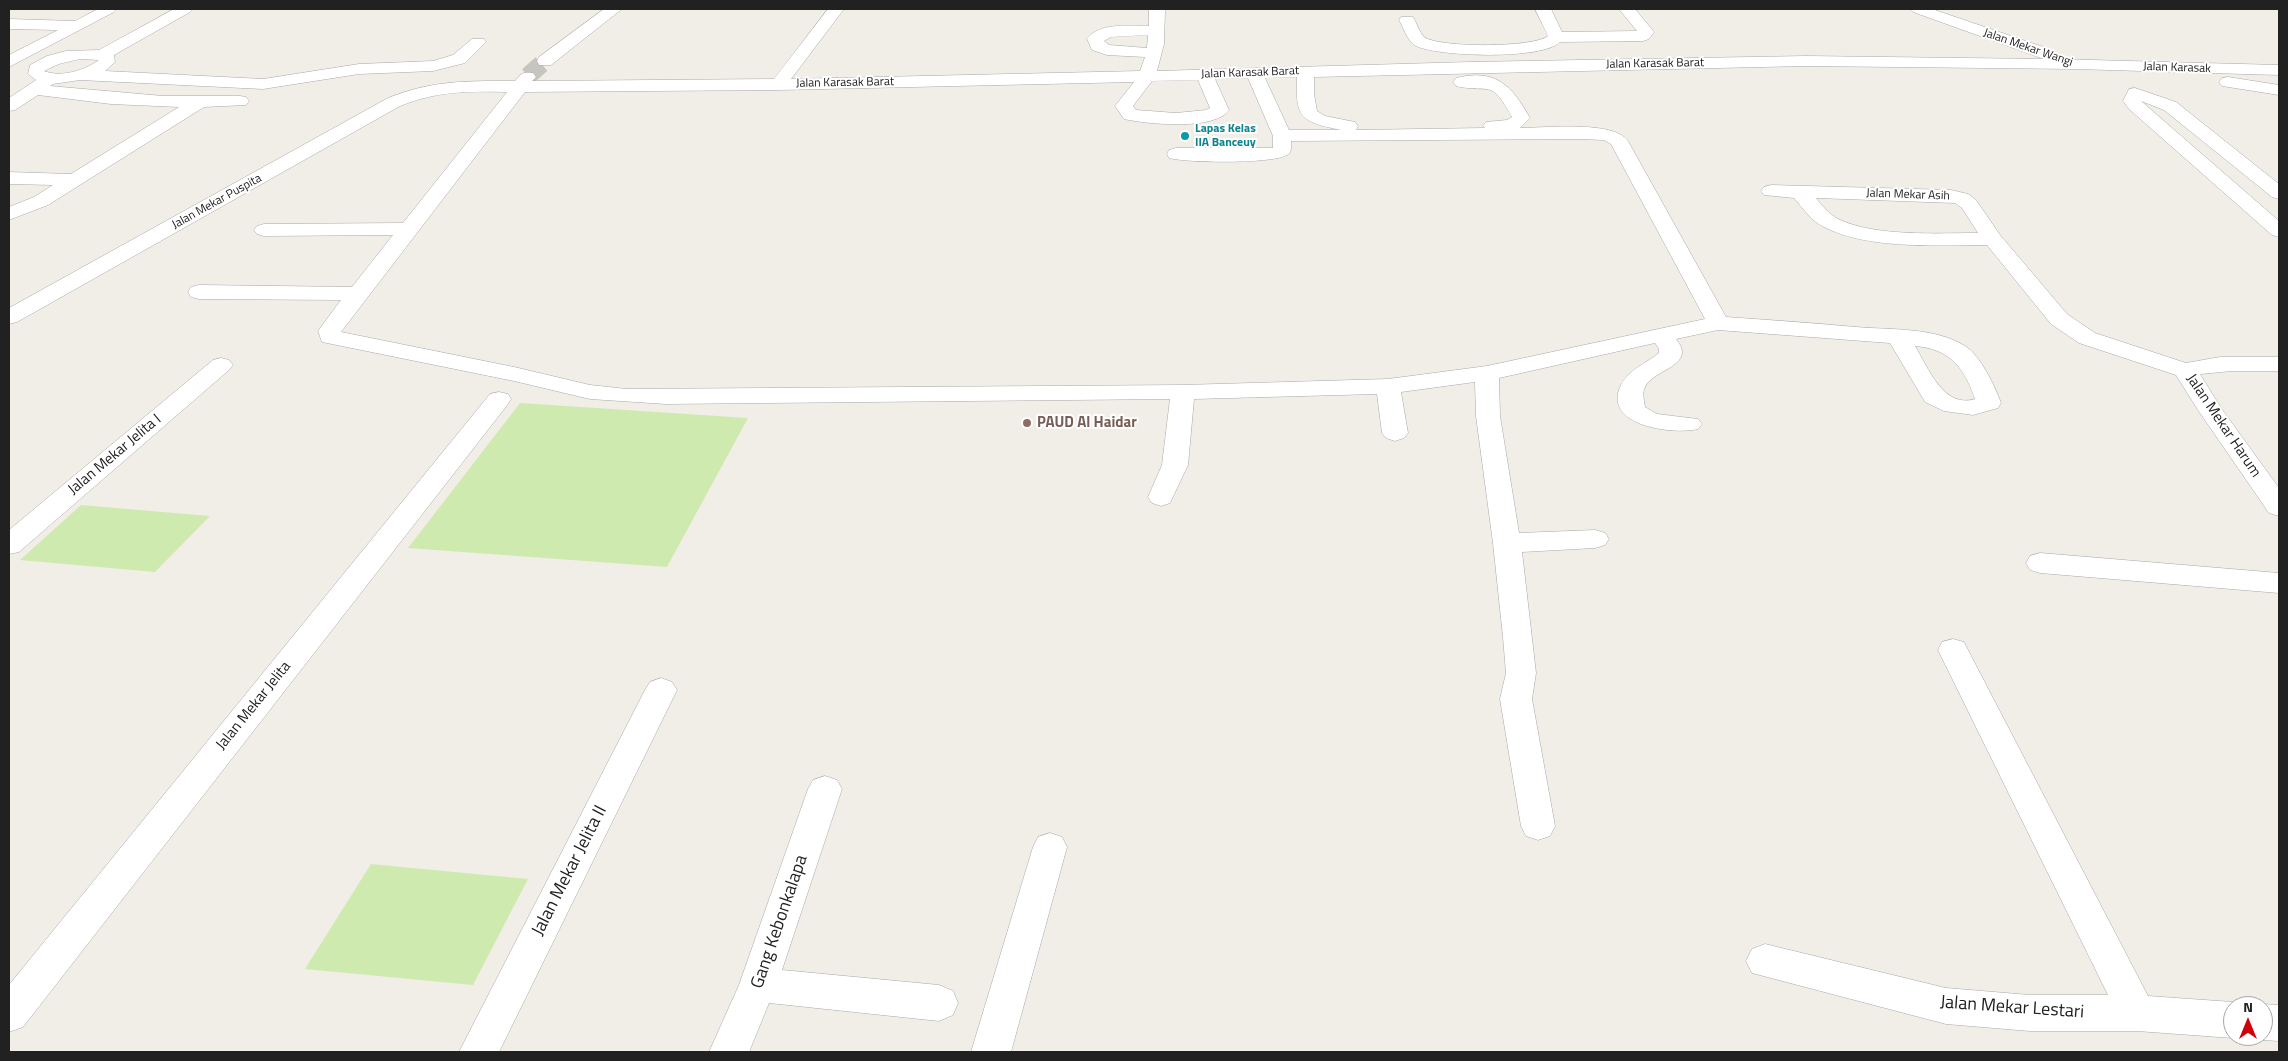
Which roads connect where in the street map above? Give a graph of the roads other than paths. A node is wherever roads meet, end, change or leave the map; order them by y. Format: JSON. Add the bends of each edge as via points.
{"nodes":[{"id":1,"x":108,"y":9,"type":"edge"},
{"id":2,"x":156,"y":9,"type":"edge"},
{"id":3,"x":185,"y":9,"type":"edge"},
{"id":4,"x":614,"y":9,"type":"edge"},
{"id":5,"x":836,"y":9,"type":"edge"},
{"id":6,"x":1157,"y":9,"type":"edge"},
{"id":7,"x":1543,"y":9,"type":"edge"},
{"id":8,"x":1626,"y":9,"type":"edge"},
{"id":9,"x":1918,"y":9,"type":"edge"},
{"id":10,"x":1407,"y":20,"type":"dead end"},
{"id":11,"x":9,"y":24,"type":"edge"},
{"id":12,"x":78,"y":25,"type":"junction"},
{"id":13,"x":1158,"y":30,"type":"junction"},
{"id":14,"x":9,"y":37,"type":"edge"},
{"id":15,"x":1556,"y":37,"type":"junction"},
{"id":16,"x":52,"y":38,"type":"junction"},
{"id":17,"x":478,"y":42,"type":"dead end"},
{"id":18,"x":1154,"y":53,"type":"junction"},
{"id":19,"x":11,"y":58,"type":"edge"},
{"id":20,"x":59,"y":58,"type":"junction"},
{"id":21,"x":105,"y":58,"type":"junction"},
{"id":22,"x":544,"y":62,"type":"tunnel mouth"},
{"id":23,"x":2075,"y":64,"type":"junction"},
{"id":24,"x":204,"y":66,"type":"dead end"},
{"id":25,"x":433,"y":66,"type":"junction"},
{"id":26,"x":2200,"y":69,"type":"junction"},
{"id":27,"x":2279,"y":70,"type":"edge"},
{"id":28,"x":1254,"y":73,"type":"junction"},
{"id":29,"x":1473,"y":74,"type":"junction"},
{"id":30,"x":78,"y":75,"type":"junction"},
{"id":31,"x":1204,"y":75,"type":"junction"},
{"id":32,"x":1863,"y":76,"type":"dead end"},
{"id":33,"x":1146,"y":77,"type":"junction"},
{"id":34,"x":50,"y":78,"type":"junction"},
{"id":35,"x":1306,"y":78,"type":"junction"},
{"id":36,"x":284,"y":82,"type":"junction"},
{"id":37,"x":524,"y":82,"type":"junction"},
{"id":38,"x":778,"y":84,"type":"junction"},
{"id":39,"x":2120,"y":84,"type":"junction"},
{"id":40,"x":34,"y":89,"type":"junction"},
{"id":41,"x":425,"y":90,"type":"junction"},
{"id":42,"x":1132,"y":93,"type":"junction"},
{"id":43,"x":1159,"y":93,"type":"dead end"},
{"id":44,"x":1196,"y":93,"type":"dead end"},
{"id":45,"x":1214,"y":93,"type":"junction"},
{"id":46,"x":2276,"y":94,"type":"edge"},
{"id":47,"x":200,"y":102,"type":"junction"},
{"id":48,"x":9,"y":106,"type":"edge"},
{"id":49,"x":2149,"y":117,"type":"junction"},
{"id":50,"x":2186,"y":119,"type":"junction"},
{"id":51,"x":1282,"y":136,"type":"junction"},
{"id":52,"x":1176,"y":154,"type":"dead end"},
{"id":53,"x":9,"y":178,"type":"edge"},
{"id":54,"x":75,"y":180,"type":"junction"},
{"id":55,"x":1771,"y":191,"type":"dead end"},
{"id":56,"x":1802,"y":193,"type":"junction"},
{"id":57,"x":2279,"y":193,"type":"edge"},
{"id":58,"x":9,"y":214,"type":"edge"},
{"id":59,"x":407,"y":229,"type":"junction"},
{"id":60,"x":264,"y":230,"type":"dead end"},
{"id":61,"x":2279,"y":231,"type":"edge"},
{"id":62,"x":1992,"y":240,"type":"junction"},
{"id":63,"x":200,"y":292,"type":"dead end"},
{"id":64,"x":358,"y":294,"type":"junction"},
{"id":65,"x":9,"y":317,"type":"edge"},
{"id":66,"x":1718,"y":323,"type":"junction"},
{"id":67,"x":1660,"y":334,"type":"junction"},
{"id":68,"x":1898,"y":337,"type":"dead end"},
{"id":69,"x":2279,"y":364,"type":"edge"},
{"id":70,"x":221,"y":365,"type":"dead end"},
{"id":71,"x":2185,"y":370,"type":"junction"},
{"id":72,"x":1487,"y":373,"type":"junction"},
{"id":73,"x":1388,"y":386,"type":"junction"},
{"id":74,"x":1183,"y":392,"type":"junction"},
{"id":75,"x":499,"y":399,"type":"dead end"},
{"id":76,"x":1689,"y":424,"type":"dead end"},
{"id":77,"x":1395,"y":433,"type":"dead end"},
{"id":78,"x":1161,"y":497,"type":"dead end"},
{"id":79,"x":2279,"y":507,"type":"edge"},
{"id":80,"x":1595,"y":540,"type":"dead end"},
{"id":81,"x":1507,"y":543,"type":"junction"},
{"id":82,"x":9,"y":545,"type":"edge"},
{"id":83,"x":2040,"y":562,"type":"dead end"},
{"id":84,"x":2275,"y":588,"type":"edge"},
{"id":85,"x":1953,"y":650,"type":"dead end"},
{"id":86,"x":661,"y":690,"type":"dead end"},
{"id":87,"x":826,"y":789,"type":"dead end"},
{"id":88,"x":1538,"y":826,"type":"dead end"},
{"id":89,"x":1050,"y":847,"type":"dead end"},
{"id":90,"x":1766,"y":961,"type":"dead end"},
{"id":91,"x":758,"y":986,"type":"junction"},
{"id":92,"x":939,"y":1003,"type":"dead end"},
{"id":93,"x":9,"y":1014,"type":"edge"},
{"id":94,"x":2137,"y":1014,"type":"junction"},
{"id":95,"x":2223,"y":1019,"type":"edge"},
{"id":96,"x":479,"y":1052,"type":"edge"},
{"id":97,"x":729,"y":1052,"type":"edge"},
{"id":98,"x":991,"y":1052,"type":"edge"}],
"edges":[{"from":1,"to":12,"type":"street"},
{"from":2,"to":20,"type":"street","via":[[116,33]]},
{"from":3,"to":21,"type":"street"},
{"from":4,"to":22,"type":"street"},
{"from":5,"to":38,"type":"street"},
{"from":6,"to":13,"type":"street"},
{"from":7,"to":15,"type":"street"},
{"from":8,"to":15,"type":"street","via":[[1646,32],[1643,36]]},
{"from":9,"to":23,"type":"street","name":"Jalan Mekar Wangi"},
{"from":10,"to":15,"type":"street","via":[[1418,41],[1428,46],[1537,46],[1550,44]]},
{"from":11,"to":12,"type":"street"},
{"from":12,"to":16,"type":"street"},
{"from":13,"to":18,"type":"street"},
{"from":13,"to":18,"type":"street","via":[[1108,32],[1095,39],[1098,47],[1107,50]]},
{"from":14,"to":16,"type":"street"},
{"from":16,"to":19,"type":"street"},
{"from":17,"to":25,"type":"street","via":[[459,59]]},
{"from":18,"to":33,"type":"street"},
{"from":19,"to":20,"type":"street"},
{"from":20,"to":21,"type":"street","via":[[80,54]]},
{"from":20,"to":34,"type":"street","via":[[36,69],[40,77]]},
{"from":21,"to":24,"type":"street"},
{"from":21,"to":30,"type":"street","via":[[102,67]]},
{"from":23,"to":26,"type":"street","name":"Jalan Karasak"},
{"from":23,"to":29,"type":"street","name":"Jalan Karasak Barat","via":[[1806,61]]},
{"from":23,"to":39,"type":"street","name":"Jalan Mekar Wangi"},
{"from":25,"to":36,"type":"street","via":[[358,69]]},
{"from":25,"to":41,"type":"street"},
{"from":26,"to":27,"type":"street","name":"Jalan Karasak"},
{"from":26,"to":46,"type":"street","via":[[2215,79]]},
{"from":28,"to":31,"type":"street","name":"Jalan Karasak Barat"},
{"from":28,"to":35,"type":"street","name":"Jalan Karasak Barat"},
{"from":28,"to":51,"type":"street"},
{"from":29,"to":35,"type":"street","name":"Jalan Karasak Barat"},
{"from":29,"to":35,"type":"street","via":[[1501,88],[1521,118],[1517,124],[1456,127],[1336,125],[1309,113]]},
{"from":30,"to":34,"type":"street"},
{"from":30,"to":36,"type":"street","via":[[250,85]]},
{"from":31,"to":33,"type":"street","name":"Jalan Karasak Barat"},
{"from":31,"to":45,"type":"street"},
{"from":32,"to":39,"type":"street"},
{"from":33,"to":38,"type":"street","name":"Jalan Karasak Barat"},
{"from":33,"to":42,"type":"street"},
{"from":34,"to":40,"type":"street"},
{"from":36,"to":47,"type":"street","via":[[260,99]]},
{"from":37,"to":38,"type":"street","name":"Jalan Karasak Barat"},
{"from":37,"to":41,"type":"street","name":"Jalan Karasak Barat"},
{"from":37,"to":59,"type":"street"},
{"from":39,"to":49,"type":"street"},
{"from":39,"to":50,"type":"street","name":"Jalan Mekar Wangi","via":[[2170,106]]},
{"from":40,"to":47,"type":"street","via":[[77,95]]},
{"from":40,"to":48,"type":"street"},
{"from":41,"to":65,"type":"street","name":"Jalan Mekar Puspita","via":[[394,102]]},
{"from":42,"to":43,"type":"street"},
{"from":42,"to":45,"type":"street","via":[[1124,106],[1130,115],[1199,117],[1220,110]]},
{"from":44,"to":45,"type":"street"},
{"from":47,"to":54,"type":"street"},
{"from":49,"to":50,"type":"street"},
{"from":49,"to":61,"type":"street"},
{"from":50,"to":57,"type":"street","name":"Jalan Mekar Wangi"},
{"from":51,"to":52,"type":"street","via":[[1282,150],[1270,156]]},
{"from":51,"to":66,"type":"street","via":[[1580,133],[1614,137]]},
{"from":53,"to":54,"type":"street"},
{"from":54,"to":58,"type":"street","via":[[41,201]]},
{"from":55,"to":56,"type":"street","name":"Jalan Mekar Asih"},
{"from":56,"to":62,"type":"street","via":[[1818,214],[1833,224],[1859,232]]},
{"from":56,"to":62,"type":"street","name":"Jalan Mekar Asih","via":[[1960,198],[1969,204]]},
{"from":59,"to":60,"type":"street"},
{"from":59,"to":64,"type":"street"},
{"from":62,"to":71,"type":"street","name":"Jalan Mekar Asih","via":[[2059,319],[2087,338]]},
{"from":63,"to":64,"type":"street"},
{"from":64,"to":74,"type":"street","via":[[328,331],[330,337],[599,393],[666,397]]},
{"from":66,"to":67,"type":"street"},
{"from":66,"to":68,"type":"street"},
{"from":67,"to":72,"type":"street"},
{"from":67,"to":76,"type":"street","via":[[1671,354],[1635,382],[1631,404],[1647,420]]},
{"from":69,"to":71,"type":"street","via":[[2224,362]]},
{"from":70,"to":82,"type":"street","name":"Jalan Mekar Jelita I"},
{"from":71,"to":79,"type":"street","name":"Jalan Mekar Harum"},
{"from":72,"to":73,"type":"street"},
{"from":72,"to":81,"type":"street","via":[[1488,416]]},
{"from":73,"to":74,"type":"street"},
{"from":73,"to":77,"type":"street"},
{"from":74,"to":78,"type":"street","via":[[1175,465]]},
{"from":75,"to":93,"type":"street","name":"Jalan Mekar Jelita"},
{"from":80,"to":81,"type":"street"},
{"from":81,"to":88,"type":"street","via":[[1521,673],[1516,699]]},
{"from":83,"to":84,"type":"street"},
{"from":85,"to":94,"type":"street"},
{"from":86,"to":96,"type":"street","name":"Jalan Mekar Jelita II"},
{"from":87,"to":91,"type":"street","name":"Gang Kebonkalapa"},
{"from":89,"to":98,"type":"street"},
{"from":90,"to":94,"type":"street","name":"Jalan Mekar Lestari","via":[[1946,1006],[2030,1013]]},
{"from":91,"to":92,"type":"street"},
{"from":91,"to":97,"type":"street","name":"Gang Kebonkalapa"},
{"from":94,"to":95,"type":"street","name":"Jalan Mekar Lestari"}]}
